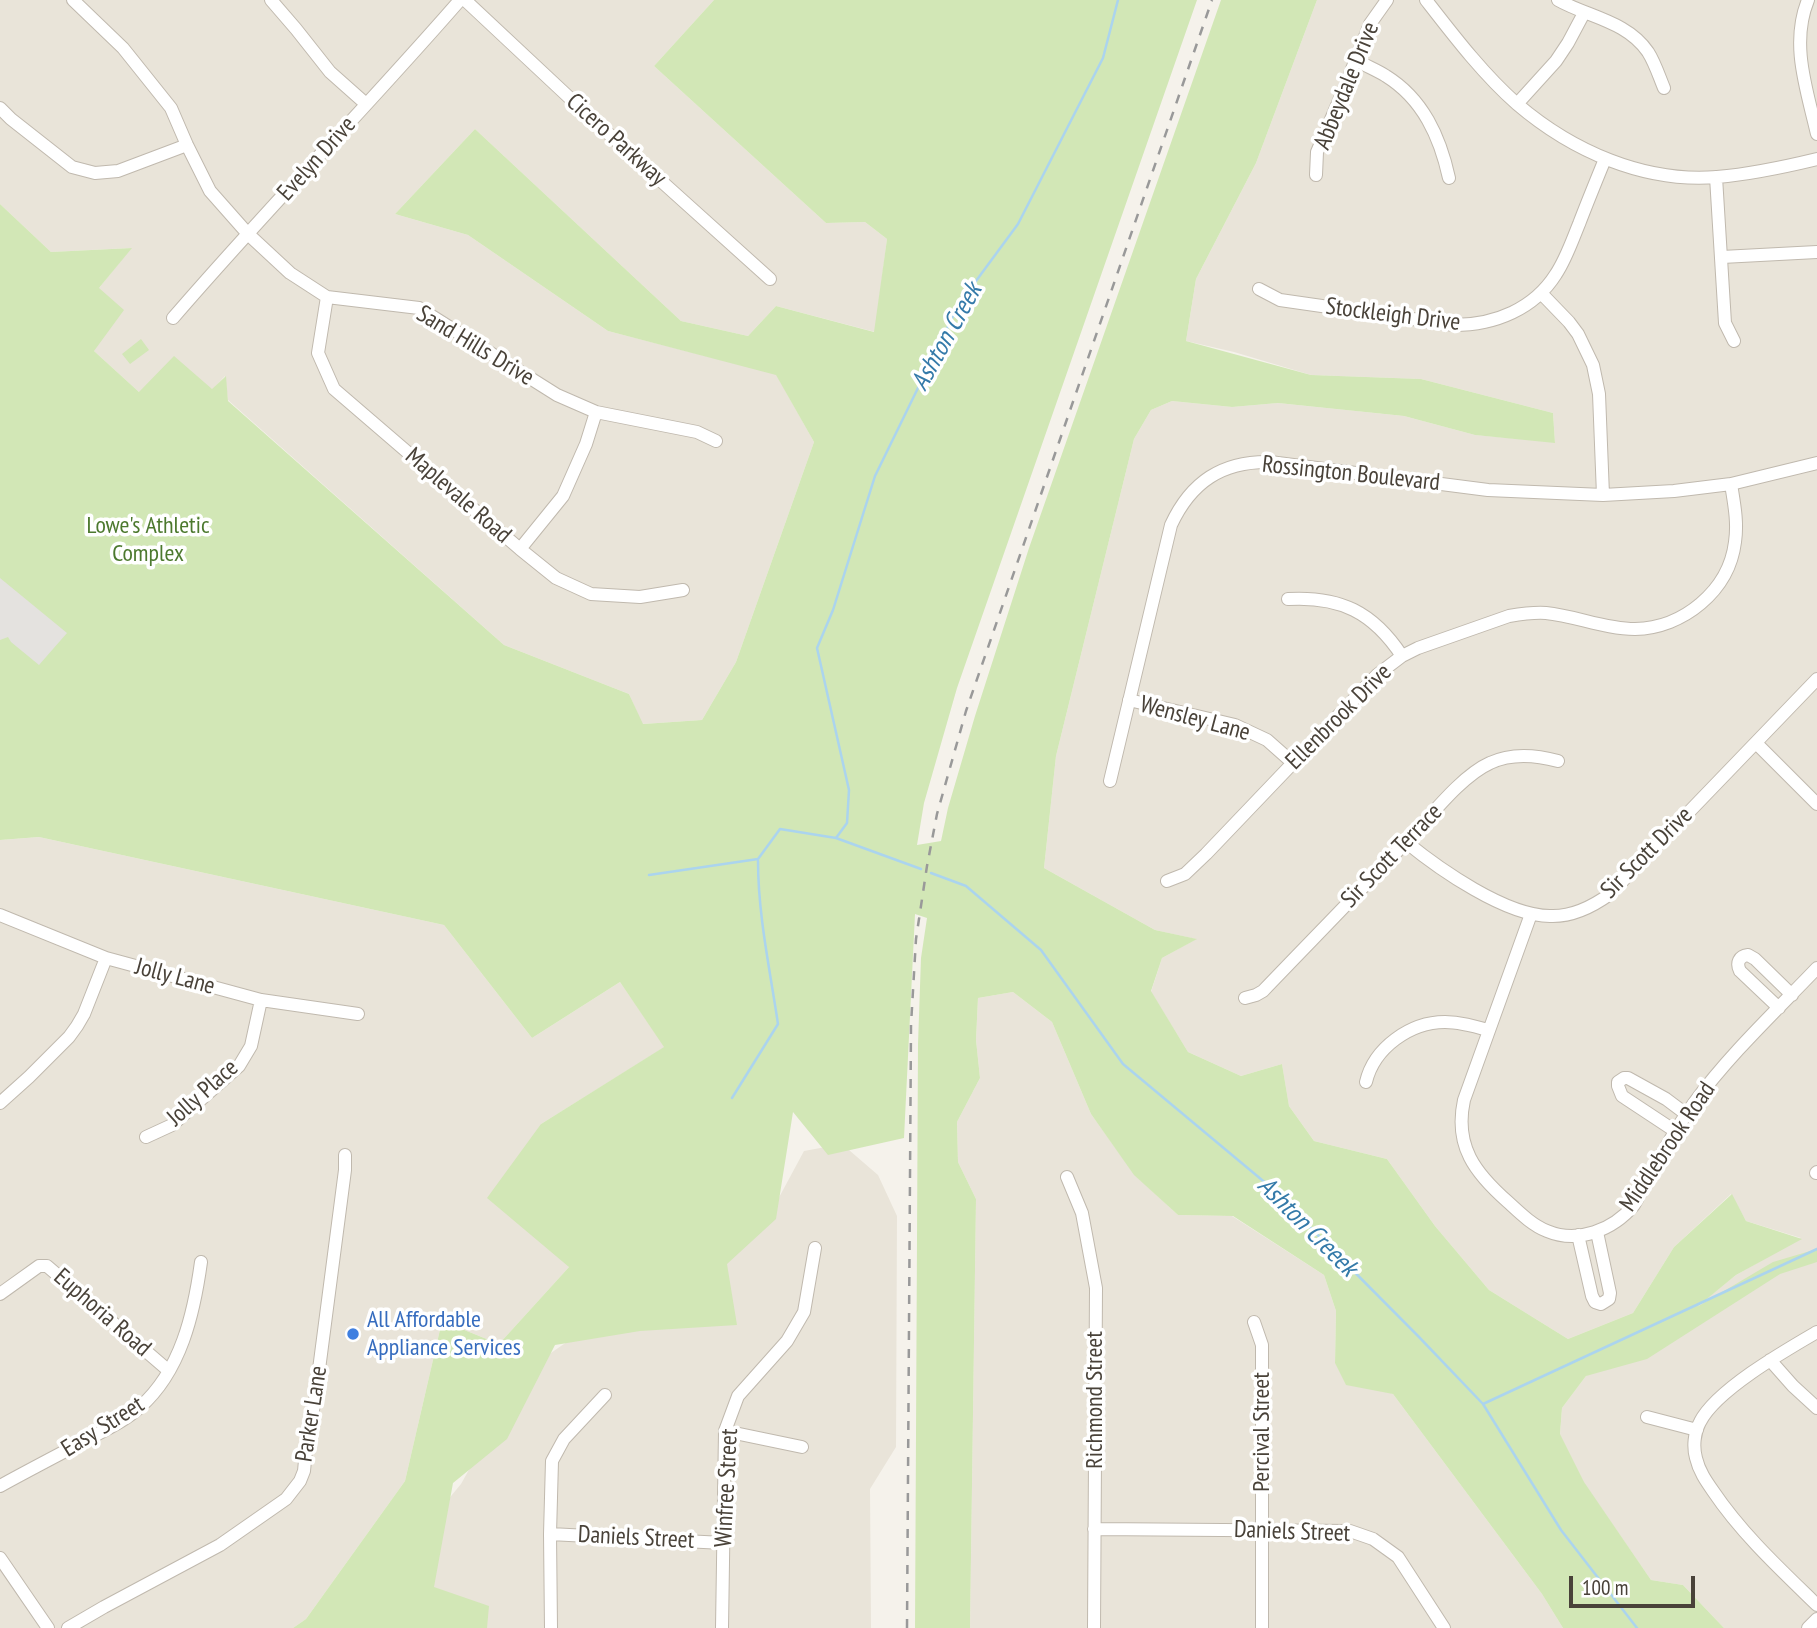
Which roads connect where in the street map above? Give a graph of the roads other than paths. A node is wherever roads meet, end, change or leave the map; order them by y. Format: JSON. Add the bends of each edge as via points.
{"nodes":[{"id":1,"x":72,"y":0,"type":"edge"},
{"id":2,"x":271,"y":0,"type":"edge"},
{"id":3,"x":462,"y":0,"type":"edge"},
{"id":4,"x":1387,"y":0,"type":"edge"},
{"id":5,"x":1426,"y":0,"type":"edge"},
{"id":6,"x":1558,"y":0,"type":"edge"},
{"id":7,"x":1808,"y":0,"type":"edge"},
{"id":8,"x":1584,"y":13,"type":"junction"},
{"id":9,"x":1356,"y":60,"type":"junction"},
{"id":10,"x":1664,"y":88,"type":"dead end"},
{"id":11,"x":366,"y":104,"type":"junction"},
{"id":12,"x":1517,"y":104,"type":"junction"},
{"id":13,"x":0,"y":108,"type":"edge"},
{"id":14,"x":1817,"y":134,"type":"edge"},
{"id":15,"x":187,"y":145,"type":"junction"},
{"id":16,"x":1605,"y":159,"type":"junction"},
{"id":17,"x":1817,"y":159,"type":"edge"},
{"id":18,"x":1317,"y":175,"type":"dead end"},
{"id":19,"x":1716,"y":177,"type":"junction"},
{"id":20,"x":1449,"y":178,"type":"dead end"},
{"id":21,"x":248,"y":234,"type":"junction"},
{"id":22,"x":1817,"y":251,"type":"edge"},
{"id":23,"x":1722,"y":257,"type":"junction"},
{"id":24,"x":770,"y":279,"type":"dead end"},
{"id":25,"x":1259,"y":289,"type":"dead end"},
{"id":26,"x":1541,"y":293,"type":"junction"},
{"id":27,"x":327,"y":297,"type":"junction"},
{"id":28,"x":173,"y":318,"type":"dead end"},
{"id":29,"x":1734,"y":341,"type":"dead end"},
{"id":30,"x":596,"y":412,"type":"junction"},
{"id":31,"x":716,"y":441,"type":"dead end"},
{"id":32,"x":1817,"y":463,"type":"edge"},
{"id":33,"x":1731,"y":484,"type":"junction"},
{"id":34,"x":1602,"y":495,"type":"junction"},
{"id":35,"x":520,"y":549,"type":"junction"},
{"id":36,"x":683,"y":590,"type":"dead end"},
{"id":37,"x":1288,"y":599,"type":"dead end"},
{"id":38,"x":1402,"y":656,"type":"junction"},
{"id":39,"x":1817,"y":679,"type":"edge"},
{"id":40,"x":1129,"y":700,"type":"junction"},
{"id":41,"x":1756,"y":743,"type":"junction"},
{"id":42,"x":1558,"y":761,"type":"dead end"},
{"id":43,"x":1293,"y":763,"type":"junction"},
{"id":44,"x":1110,"y":781,"type":"dead end"},
{"id":45,"x":1817,"y":804,"type":"edge"},
{"id":46,"x":1406,"y":842,"type":"junction"},
{"id":47,"x":1167,"y":881,"type":"dead end"},
{"id":48,"x":1531,"y":914,"type":"junction"},
{"id":49,"x":0,"y":915,"type":"edge"},
{"id":50,"x":106,"y":958,"type":"junction"},
{"id":51,"x":1817,"y":968,"type":"edge"},
{"id":52,"x":1792,"y":995,"type":"junction"},
{"id":53,"x":1245,"y":998,"type":"dead end"},
{"id":54,"x":261,"y":1000,"type":"junction"},
{"id":55,"x":1779,"y":1008,"type":"junction"},
{"id":56,"x":358,"y":1014,"type":"dead end"},
{"id":57,"x":1488,"y":1030,"type":"junction"},
{"id":58,"x":1366,"y":1082,"type":"dead end"},
{"id":59,"x":0,"y":1103,"type":"edge"},
{"id":60,"x":1686,"y":1114,"type":"junction"},
{"id":61,"x":1675,"y":1131,"type":"junction"},
{"id":62,"x":146,"y":1137,"type":"dead end"},
{"id":63,"x":345,"y":1155,"type":"dead end"},
{"id":64,"x":1067,"y":1177,"type":"dead end"},
{"id":65,"x":1597,"y":1232,"type":"junction"},
{"id":66,"x":1578,"y":1236,"type":"junction"},
{"id":67,"x":815,"y":1248,"type":"dead end"},
{"id":68,"x":201,"y":1262,"type":"dead end"},
{"id":69,"x":0,"y":1294,"type":"edge"},
{"id":70,"x":1254,"y":1322,"type":"dead end"},
{"id":71,"x":1817,"y":1332,"type":"edge"},
{"id":72,"x":1770,"y":1360,"type":"junction"},
{"id":73,"x":169,"y":1371,"type":"junction"},
{"id":74,"x":605,"y":1395,"type":"dead end"},
{"id":75,"x":1817,"y":1408,"type":"edge"},
{"id":76,"x":1647,"y":1417,"type":"dead end"},
{"id":77,"x":1697,"y":1430,"type":"junction"},
{"id":78,"x":725,"y":1431,"type":"junction"},
{"id":79,"x":802,"y":1447,"type":"dead end"},
{"id":80,"x":0,"y":1486,"type":"edge"},
{"id":81,"x":1094,"y":1529,"type":"junction"},
{"id":82,"x":1262,"y":1530,"type":"junction"},
{"id":83,"x":550,"y":1534,"type":"junction"},
{"id":84,"x":723,"y":1543,"type":"junction"},
{"id":85,"x":0,"y":1558,"type":"edge"},
{"id":86,"x":1817,"y":1605,"type":"edge"},
{"id":87,"x":1817,"y":1619,"type":"edge"},
{"id":88,"x":48,"y":1628,"type":"edge"},
{"id":89,"x":68,"y":1628,"type":"edge"},
{"id":90,"x":551,"y":1628,"type":"edge"},
{"id":91,"x":723,"y":1628,"type":"edge"},
{"id":92,"x":1094,"y":1628,"type":"edge"},
{"id":93,"x":1262,"y":1628,"type":"edge"},
{"id":94,"x":1444,"y":1628,"type":"edge"},
{"id":95,"x":1808,"y":1628,"type":"edge"}],
"edges":[{"from":1,"to":15,"type":"street","name":"Sand Hills Drive","via":[[123,48],[171,108]]},
{"from":2,"to":11,"type":"street","via":[[330,72]]},
{"from":3,"to":11,"type":"street","name":"Evelyn Drive"},
{"from":3,"to":24,"type":"street","name":"Cicero Parkway"},
{"from":4,"to":9,"type":"street","name":"Abbeydale Drive","via":[[1370,24]]},
{"from":5,"to":12,"type":"street"},
{"from":6,"to":8,"type":"street"},
{"from":7,"to":14,"type":"street","via":[[1801,21],[1800,52]]},
{"from":8,"to":10,"type":"street","via":[[1616,25],[1640,42],[1656,65]]},
{"from":8,"to":12,"type":"street","via":[[1556,61]]},
{"from":9,"to":18,"type":"street","name":"Abbeydale Drive","via":[[1317,152]]},
{"from":9,"to":20,"type":"street","via":[[1387,77],[1416,102],[1435,133]]},
{"from":11,"to":21,"type":"street","name":"Evelyn Drive"},
{"from":12,"to":16,"type":"street","via":[[1562,137]]},
{"from":13,"to":15,"type":"street","via":[[72,167],[95,173],[118,171]]},
{"from":15,"to":21,"type":"street","name":"Sand Hills Drive","via":[[210,191]]},
{"from":16,"to":19,"type":"street","via":[[1657,174]]},
{"from":16,"to":26,"type":"street","name":"Stockleigh Drive","via":[[1566,256]]},
{"from":17,"to":19,"type":"street"},
{"from":19,"to":23,"type":"street"},
{"from":21,"to":27,"type":"street","name":"Sand Hills Drive","via":[[290,273]]},
{"from":21,"to":28,"type":"street","name":"Evelyn Drive"},
{"from":22,"to":23,"type":"street"},
{"from":23,"to":29,"type":"street","via":[[1725,323]]},
{"from":25,"to":26,"type":"street","name":"Stockleigh Drive","via":[[1280,300],[1463,325],[1504,317]]},
{"from":26,"to":34,"type":"street","via":[[1569,322],[1593,365],[1599,394]]},
{"from":27,"to":30,"type":"street","name":"Sand Hills Drive","via":[[419,308],[557,395]]},
{"from":27,"to":35,"type":"street","name":"Maplevale Road","via":[[318,353],[334,389]]},
{"from":30,"to":31,"type":"street","name":"Sand Hills Drive","via":[[697,432]]},
{"from":30,"to":35,"type":"street","via":[[563,496]]},
{"from":32,"to":33,"type":"street","name":"Rossington Boulevard"},
{"from":33,"to":34,"type":"street","name":"Rossington Boulevard"},
{"from":33,"to":38,"type":"street","name":"Ellenbrook Drive","via":[[1736,528],[1731,561],[1714,590],[1686,614],[1635,629],[1523,613]]},
{"from":34,"to":40,"type":"street","name":"Rossington Boulevard","via":[[1488,490],[1270,462],[1237,465],[1213,474],[1184,500],[1171,525]]},
{"from":35,"to":36,"type":"street","name":"Maplevale Road","via":[[556,578],[592,594],[640,597]]},
{"from":37,"to":38,"type":"street","via":[[1323,599],[1354,609],[1381,628]]},
{"from":38,"to":43,"type":"street","name":"Ellenbrook Drive","via":[[1377,675]]},
{"from":39,"to":41,"type":"street","name":"Sir Scott Drive"},
{"from":40,"to":43,"type":"street","name":"Wensley Lane","via":[[1235,725],[1267,740]]},
{"from":40,"to":44,"type":"street","name":"Rossington Boulevard"},
{"from":41,"to":45,"type":"street"},
{"from":41,"to":48,"type":"street","name":"Sir Scott Drive","via":[[1610,894],[1569,914]]},
{"from":42,"to":46,"type":"street","name":"Sir Scott Terrace","via":[[1517,757],[1480,768]]},
{"from":43,"to":47,"type":"street","name":"Ellenbrook Drive","via":[[1206,855],[1185,874]]},
{"from":46,"to":48,"type":"street","name":"Sir Scott Drive","via":[[1462,881]]},
{"from":46,"to":53,"type":"street","name":"Sir Scott Terrace","via":[[1263,991]]},
{"from":48,"to":57,"type":"street","name":"Middlebrook Road"},
{"from":49,"to":50,"type":"street","name":"Jolly Lane"},
{"from":50,"to":54,"type":"street","name":"Jolly Lane"},
{"from":50,"to":59,"type":"street","via":[[84,1014],[69,1037]]},
{"from":51,"to":52,"type":"street","name":"Middlebrook Road"},
{"from":52,"to":55,"type":"street","name":"Middlebrook Road"},
{"from":52,"to":55,"type":"street","via":[[1755,959],[1741,957],[1740,971]]},
{"from":54,"to":56,"type":"street","name":"Jolly Lane"},
{"from":54,"to":62,"type":"street","name":"Jolly Place","via":[[251,1046],[239,1066],[172,1125]]},
{"from":55,"to":60,"type":"street","name":"Middlebrook Road","via":[[1716,1074]]},
{"from":57,"to":58,"type":"street","via":[[1444,1022],[1418,1027],[1385,1049]]},
{"from":57,"to":66,"type":"street","name":"Middlebrook Road","via":[[1462,1105],[1464,1146],[1483,1178],[1539,1227]]},
{"from":60,"to":61,"type":"street","name":"Middlebrook Road"},
{"from":60,"to":61,"type":"street","via":[[1628,1078],[1618,1082],[1622,1096]]},
{"from":61,"to":65,"type":"street","name":"Middlebrook Road","via":[[1634,1205]]},
{"from":63,"to":89,"type":"street","name":"Parker Lane","via":[[317,1386],[300,1481],[286,1499],[220,1545]]},
{"from":64,"to":81,"type":"street","name":"Richmond Street","via":[[1082,1213],[1096,1288]]},
{"from":65,"to":66,"type":"street","name":"Middlebrook Road"},
{"from":65,"to":66,"type":"street","via":[[1610,1293],[1604,1303],[1592,1297]]},
{"from":67,"to":78,"type":"street","name":"Winfree Street","via":[[804,1312],[788,1341],[738,1396]]},
{"from":68,"to":73,"type":"street","name":"Easy Street","via":[[183,1344]]},
{"from":69,"to":73,"type":"street","name":"Euphoria Road","via":[[38,1266],[47,1266]]},
{"from":70,"to":82,"type":"street","name":"Percival Street","via":[[1262,1345]]},
{"from":71,"to":72,"type":"street"},
{"from":72,"to":75,"type":"street"},
{"from":72,"to":77,"type":"street","via":[[1705,1413]]},
{"from":73,"to":80,"type":"street","name":"Easy Street","via":[[131,1415]]},
{"from":74,"to":83,"type":"street","via":[[564,1439],[552,1461]]},
{"from":76,"to":77,"type":"street"},
{"from":77,"to":86,"type":"street","via":[[1700,1471],[1719,1501],[1764,1554]]},
{"from":78,"to":79,"type":"street"},
{"from":78,"to":84,"type":"street","name":"Winfree Street"},
{"from":81,"to":82,"type":"street","name":"Daniels Street"},
{"from":81,"to":92,"type":"street","name":"Richmond Street"},
{"from":82,"to":93,"type":"street","name":"Percival Street"},
{"from":82,"to":94,"type":"street","name":"Daniels Street","via":[[1350,1531],[1373,1539],[1398,1557]]},
{"from":83,"to":84,"type":"street","name":"Daniels Street"},
{"from":83,"to":90,"type":"street"},
{"from":84,"to":91,"type":"street","name":"Winfree Street"},
{"from":85,"to":88,"type":"street"},
{"from":87,"to":95,"type":"street"}]}
